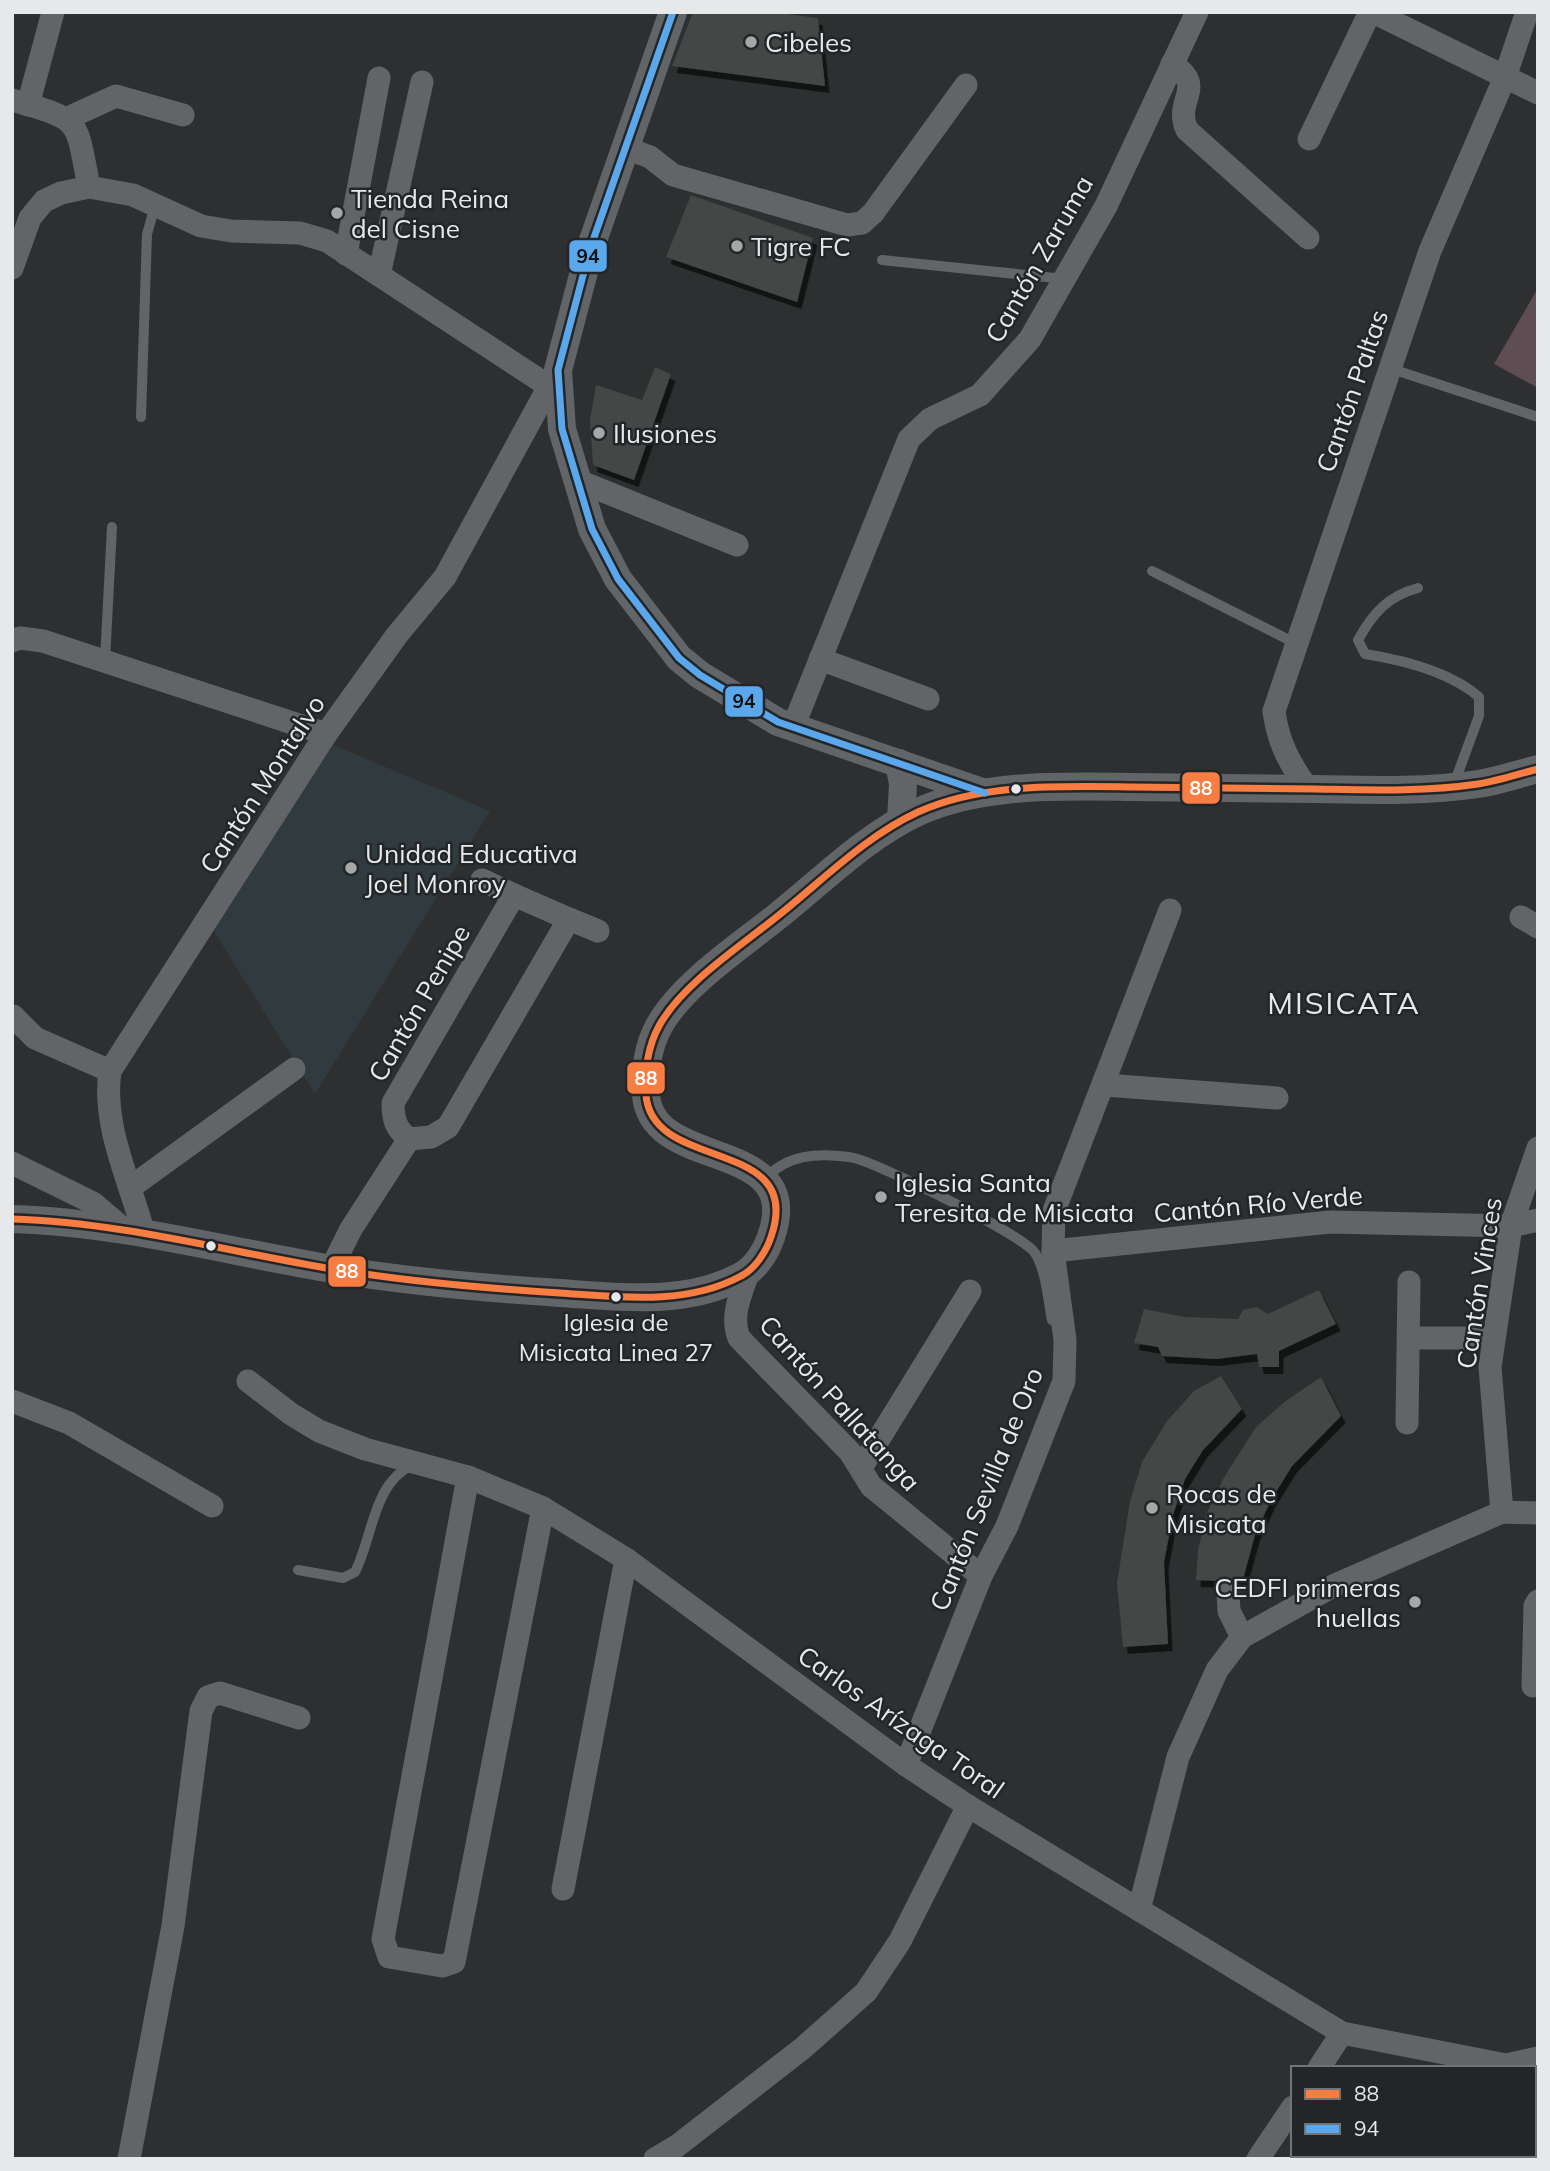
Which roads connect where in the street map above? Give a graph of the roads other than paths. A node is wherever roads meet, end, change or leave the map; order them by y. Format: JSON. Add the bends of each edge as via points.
{"nodes":[{"id":1,"x":53,"y":12,"type":"edge"},
{"id":2,"x":673,"y":12,"type":"edge"},
{"id":3,"x":1197,"y":12,"type":"edge"},
{"id":4,"x":1371,"y":12,"type":"edge"},
{"id":5,"x":1527,"y":12,"type":"edge"},
{"id":6,"x":1172,"y":64,"type":"junction"},
{"id":7,"x":1505,"y":77,"type":"junction"},
{"id":8,"x":379,"y":78,"type":"dead end"},
{"id":9,"x":966,"y":85,"type":"dead end"},
{"id":10,"x":426,"y":86,"type":"dead end"},
{"id":11,"x":1538,"y":93,"type":"edge"},
{"id":12,"x":20,"y":102,"type":"edge"},
{"id":13,"x":183,"y":115,"type":"dead end"},
{"id":14,"x":68,"y":118,"type":"junction"},
{"id":15,"x":1309,"y":139,"type":"dead end"},
{"id":16,"x":626,"y":148,"type":"junction"},
{"id":17,"x":89,"y":187,"type":"junction"},
{"id":18,"x":155,"y":206,"type":"junction"},
{"id":19,"x":1308,"y":238,"type":"dead end"},
{"id":20,"x":346,"y":254,"type":"junction"},
{"id":21,"x":882,"y":260,"type":"dead end"},
{"id":22,"x":12,"y":268,"type":"edge"},
{"id":23,"x":383,"y":279,"type":"junction"},
{"id":24,"x":1065,"y":279,"type":"junction"},
{"id":25,"x":1390,"y":368,"type":"junction"},
{"id":26,"x":552,"y":378,"type":"junction"},
{"id":27,"x":141,"y":417,"type":"dead end"},
{"id":28,"x":1538,"y":417,"type":"edge"},
{"id":29,"x":576,"y":480,"type":"junction"},
{"id":30,"x":111,"y":527,"type":"dead end"},
{"id":31,"x":737,"y":545,"type":"dead end"},
{"id":32,"x":1152,"y":571,"type":"dead end"},
{"id":33,"x":1418,"y":588,"type":"dead end"},
{"id":34,"x":12,"y":641,"type":"edge"},
{"id":35,"x":1295,"y":643,"type":"junction"},
{"id":36,"x":820,"y":659,"type":"junction"},
{"id":37,"x":105,"y":660,"type":"junction"},
{"id":38,"x":928,"y":699,"type":"dead end"},
{"id":39,"x":793,"y":727,"type":"junction"},
{"id":40,"x":326,"y":734,"type":"junction"},
{"id":41,"x":900,"y":763,"type":"junction"},
{"id":42,"x":1538,"y":769,"type":"edge"},
{"id":43,"x":1454,"y":786,"type":"junction"},
{"id":44,"x":1308,"y":789,"type":"junction"},
{"id":45,"x":985,"y":793,"type":"junction"},
{"id":46,"x":901,"y":820,"type":"junction"},
{"id":47,"x":482,"y":880,"type":"dead end"},
{"id":48,"x":514,"y":895,"type":"junction"},
{"id":49,"x":1170,"y":909,"type":"dead end"},
{"id":50,"x":569,"y":919,"type":"junction"},
{"id":51,"x":598,"y":931,"type":"dead end"},
{"id":52,"x":13,"y":1016,"type":"edge"},
{"id":53,"x":294,"y":1069,"type":"dead end"},
{"id":54,"x":110,"y":1071,"type":"junction"},
{"id":55,"x":1105,"y":1085,"type":"junction"},
{"id":56,"x":1277,"y":1098,"type":"dead end"},
{"id":57,"x":409,"y":1139,"type":"junction"},
{"id":58,"x":1538,"y":1148,"type":"edge"},
{"id":59,"x":12,"y":1163,"type":"edge"},
{"id":60,"x":765,"y":1179,"type":"junction"},
{"id":61,"x":131,"y":1186,"type":"junction"},
{"id":62,"x":12,"y":1219,"type":"edge"},
{"id":63,"x":1538,"y":1220,"type":"edge"},
{"id":64,"x":1511,"y":1226,"type":"junction"},
{"id":65,"x":136,"y":1233,"type":"junction"},
{"id":66,"x":1053,"y":1251,"type":"junction"},
{"id":67,"x":331,"y":1269,"type":"junction"},
{"id":68,"x":748,"y":1273,"type":"junction"},
{"id":69,"x":1409,"y":1282,"type":"dead end"},
{"id":70,"x":970,"y":1291,"type":"dead end"},
{"id":71,"x":1409,"y":1338,"type":"junction"},
{"id":72,"x":1494,"y":1338,"type":"junction"},
{"id":73,"x":1065,"y":1340,"type":"junction"},
{"id":74,"x":248,"y":1381,"type":"dead end"},
{"id":75,"x":12,"y":1401,"type":"edge"},
{"id":76,"x":1407,"y":1423,"type":"dead end"},
{"id":77,"x":415,"y":1464,"type":"junction"},
{"id":78,"x":861,"y":1468,"type":"junction"},
{"id":79,"x":468,"y":1477,"type":"junction"},
{"id":80,"x":212,"y":1506,"type":"dead end"},
{"id":81,"x":543,"y":1508,"type":"junction"},
{"id":82,"x":1502,"y":1512,"type":"junction"},
{"id":83,"x":1538,"y":1513,"type":"edge"},
{"id":84,"x":626,"y":1559,"type":"junction"},
{"id":85,"x":298,"y":1570,"type":"dead end"},
{"id":86,"x":981,"y":1576,"type":"junction"},
{"id":87,"x":1228,"y":1592,"type":"dead end"},
{"id":88,"x":1538,"y":1601,"type":"edge"},
{"id":89,"x":1242,"y":1637,"type":"junction"},
{"id":90,"x":1533,"y":1686,"type":"dead end"},
{"id":91,"x":299,"y":1718,"type":"dead end"},
{"id":92,"x":906,"y":1765,"type":"junction"},
{"id":93,"x":968,"y":1806,"type":"junction"},
{"id":94,"x":563,"y":1889,"type":"dead end"},
{"id":95,"x":1139,"y":1910,"type":"junction"},
{"id":96,"x":1342,"y":2033,"type":"junction"},
{"id":97,"x":1538,"y":2058,"type":"edge"},
{"id":98,"x":1320,"y":2066,"type":"edge"},
{"id":99,"x":1507,"y":2066,"type":"edge"},
{"id":100,"x":1291,"y":2110,"type":"edge"},
{"id":101,"x":129,"y":2159,"type":"edge"},
{"id":102,"x":655,"y":2159,"type":"edge"},
{"id":103,"x":1258,"y":2159,"type":"edge"}],
"edges":[{"from":1,"to":12,"type":"street"},
{"from":2,"to":16,"type":"street"},
{"from":3,"to":6,"type":"street","name":"Cantón Zaruma"},
{"from":4,"to":7,"type":"street"},
{"from":4,"to":15,"type":"street"},
{"from":5,"to":7,"type":"street","name":"Cantón Paltas"},
{"from":6,"to":19,"type":"street","via":[[1189,79],[1182,112],[1187,130]]},
{"from":6,"to":24,"type":"street","name":"Cantón Zaruma"},
{"from":7,"to":11,"type":"street"},
{"from":7,"to":25,"type":"street","name":"Cantón Paltas","via":[[1430,251]]},
{"from":8,"to":20,"type":"street"},
{"from":9,"to":16,"type":"street","via":[[862,223],[847,225],[673,176],[650,158]]},
{"from":10,"to":23,"type":"street"},
{"from":12,"to":14,"type":"street"},
{"from":13,"to":14,"type":"street","via":[[116,96]]},
{"from":14,"to":17,"type":"street","via":[[78,132]]},
{"from":16,"to":26,"type":"street"},
{"from":17,"to":18,"type":"street","via":[[133,195]]},
{"from":17,"to":22,"type":"street","via":[[44,201],[30,218]]},
{"from":18,"to":20,"type":"street","via":[[201,226],[300,233],[327,241]]},
{"from":18,"to":27,"type":"lane","via":[[147,234]]},
{"from":20,"to":23,"type":"street"},
{"from":21,"to":24,"type":"lane"},
{"from":23,"to":26,"type":"street"},
{"from":24,"to":36,"type":"street","name":"Cantón Zaruma","via":[[1007,369],[980,395],[930,419],[909,439]]},
{"from":25,"to":28,"type":"lane"},
{"from":25,"to":35,"type":"street","name":"Cantón Paltas"},
{"from":26,"to":29,"type":"street"},
{"from":26,"to":40,"type":"street","name":"Cantón Montalvo","via":[[445,578],[397,635]]},
{"from":29,"to":31,"type":"street"},
{"from":29,"to":39,"type":"street","via":[[592,529],[618,579],[679,658]]},
{"from":30,"to":37,"type":"lane"},
{"from":32,"to":35,"type":"lane"},
{"from":33,"to":43,"type":"lane","via":[[1382,604],[1358,640],[1365,654],[1420,668],[1468,687],[1479,697],[1479,716]]},
{"from":34,"to":37,"type":"street","via":[[43,641]]},
{"from":35,"to":44,"type":"street","name":"Cantón Paltas","via":[[1274,711],[1278,738]]},
{"from":36,"to":38,"type":"street"},
{"from":36,"to":39,"type":"street","name":"Cantón Zaruma"},
{"from":37,"to":40,"type":"street"},
{"from":39,"to":41,"type":"street"},
{"from":40,"to":54,"type":"street","name":"Cantón Montalvo"},
{"from":41,"to":45,"type":"street"},
{"from":41,"to":46,"type":"street"},
{"from":42,"to":43,"type":"street","via":[[1482,784]]},
{"from":43,"to":44,"type":"street"},
{"from":44,"to":45,"type":"street","via":[[1081,786]]},
{"from":45,"to":46,"type":"street","via":[[946,801]]},
{"from":46,"to":60,"type":"street","via":[[875,835],[673,1005],[650,1047],[646,1098],[651,1118],[667,1134]]},
{"from":47,"to":48,"type":"street"},
{"from":48,"to":50,"type":"street"},
{"from":48,"to":57,"type":"street","name":"Cantón Penipe","via":[[393,1103],[393,1118]]},
{"from":49,"to":55,"type":"street","name":"Cantón Sevilla de Oro"},
{"from":50,"to":51,"type":"street"},
{"from":50,"to":57,"type":"street","via":[[448,1127],[431,1137]]},
{"from":52,"to":54,"type":"street","via":[[34,1038]]},
{"from":53,"to":61,"type":"street"},
{"from":54,"to":61,"type":"street","name":"Cantón Montalvo","via":[[106,1094],[111,1124]]},
{"from":55,"to":56,"type":"street"},
{"from":55,"to":66,"type":"street","name":"Cantón Sevilla de Oro","via":[[1054,1211]]},
{"from":57,"to":67,"type":"street"},
{"from":58,"to":64,"type":"street","name":"Cantón Vinces"},
{"from":59,"to":65,"type":"street","via":[[93,1203]]},
{"from":60,"to":68,"type":"street","via":[[775,1197],[776,1219],[769,1243]]},
{"from":60,"to":73,"type":"lane","via":[[791,1159],[853,1157],[960,1205],[1035,1253],[1053,1325]]},
{"from":61,"to":65,"type":"street","name":"Cantón Montalvo"},
{"from":62,"to":65,"type":"street"},
{"from":63,"to":64,"type":"street","name":"Cantón Río Verde"},
{"from":64,"to":66,"type":"street","name":"Cantón Río Verde","via":[[1330,1222]]},
{"from":64,"to":72,"type":"street","name":"Cantón Vinces"},
{"from":65,"to":67,"type":"street"},
{"from":66,"to":73,"type":"street","name":"Cantón Sevilla de Oro"},
{"from":67,"to":68,"type":"street","via":[[458,1286],[651,1298],[698,1292]]},
{"from":68,"to":78,"type":"street","name":"Cantón Pallatanga","via":[[734,1326],[739,1338]]},
{"from":69,"to":71,"type":"street"},
{"from":70,"to":78,"type":"street"},
{"from":71,"to":72,"type":"street"},
{"from":71,"to":76,"type":"street"},
{"from":72,"to":82,"type":"street","name":"Cantón Vinces","via":[[1490,1367]]},
{"from":73,"to":86,"type":"street","name":"Cantón Sevilla de Oro","via":[[1063,1381],[1007,1526]]},
{"from":74,"to":77,"type":"street","name":"Carlos Arízaga Toral","via":[[319,1431]]},
{"from":75,"to":80,"type":"street","via":[[69,1423]]},
{"from":77,"to":79,"type":"street","name":"Carlos Arízaga Toral"},
{"from":77,"to":85,"type":"lane","via":[[393,1476],[384,1490],[355,1572],[343,1578]]},
{"from":78,"to":86,"type":"street","name":"Cantón Pallatanga","via":[[888,1503]]},
{"from":79,"to":81,"type":"street","name":"Carlos Arízaga Toral"},
{"from":79,"to":81,"type":"street","via":[[383,1939],[389,1957],[442,1966],[454,1962]]},
{"from":81,"to":84,"type":"street","name":"Carlos Arízaga Toral"},
{"from":82,"to":83,"type":"street"},
{"from":82,"to":89,"type":"street","via":[[1335,1585]]},
{"from":84,"to":92,"type":"street","name":"Carlos Arízaga Toral"},
{"from":84,"to":94,"type":"street"},
{"from":86,"to":92,"type":"street","name":"Cantón Sevilla de Oro"},
{"from":87,"to":89,"type":"street","via":[[1229,1611]]},
{"from":88,"to":90,"type":"street"},
{"from":89,"to":95,"type":"street","via":[[1217,1670],[1178,1757]]},
{"from":91,"to":101,"type":"street","via":[[220,1693],[208,1697],[201,1711],[173,1926]]},
{"from":92,"to":93,"type":"street","name":"Carlos Arízaga Toral"},
{"from":93,"to":95,"type":"street","name":"Carlos Arízaga Toral"},
{"from":93,"to":102,"type":"street","via":[[900,1941],[866,1992],[772,2073]]},
{"from":95,"to":96,"type":"street","name":"Carlos Arízaga Toral"},
{"from":96,"to":98,"type":"street"},
{"from":96,"to":99,"type":"street","name":"Carlos Arízaga Toral"},
{"from":97,"to":99,"type":"street","name":"Carlos Arízaga Toral"},
{"from":100,"to":103,"type":"street"}]}
